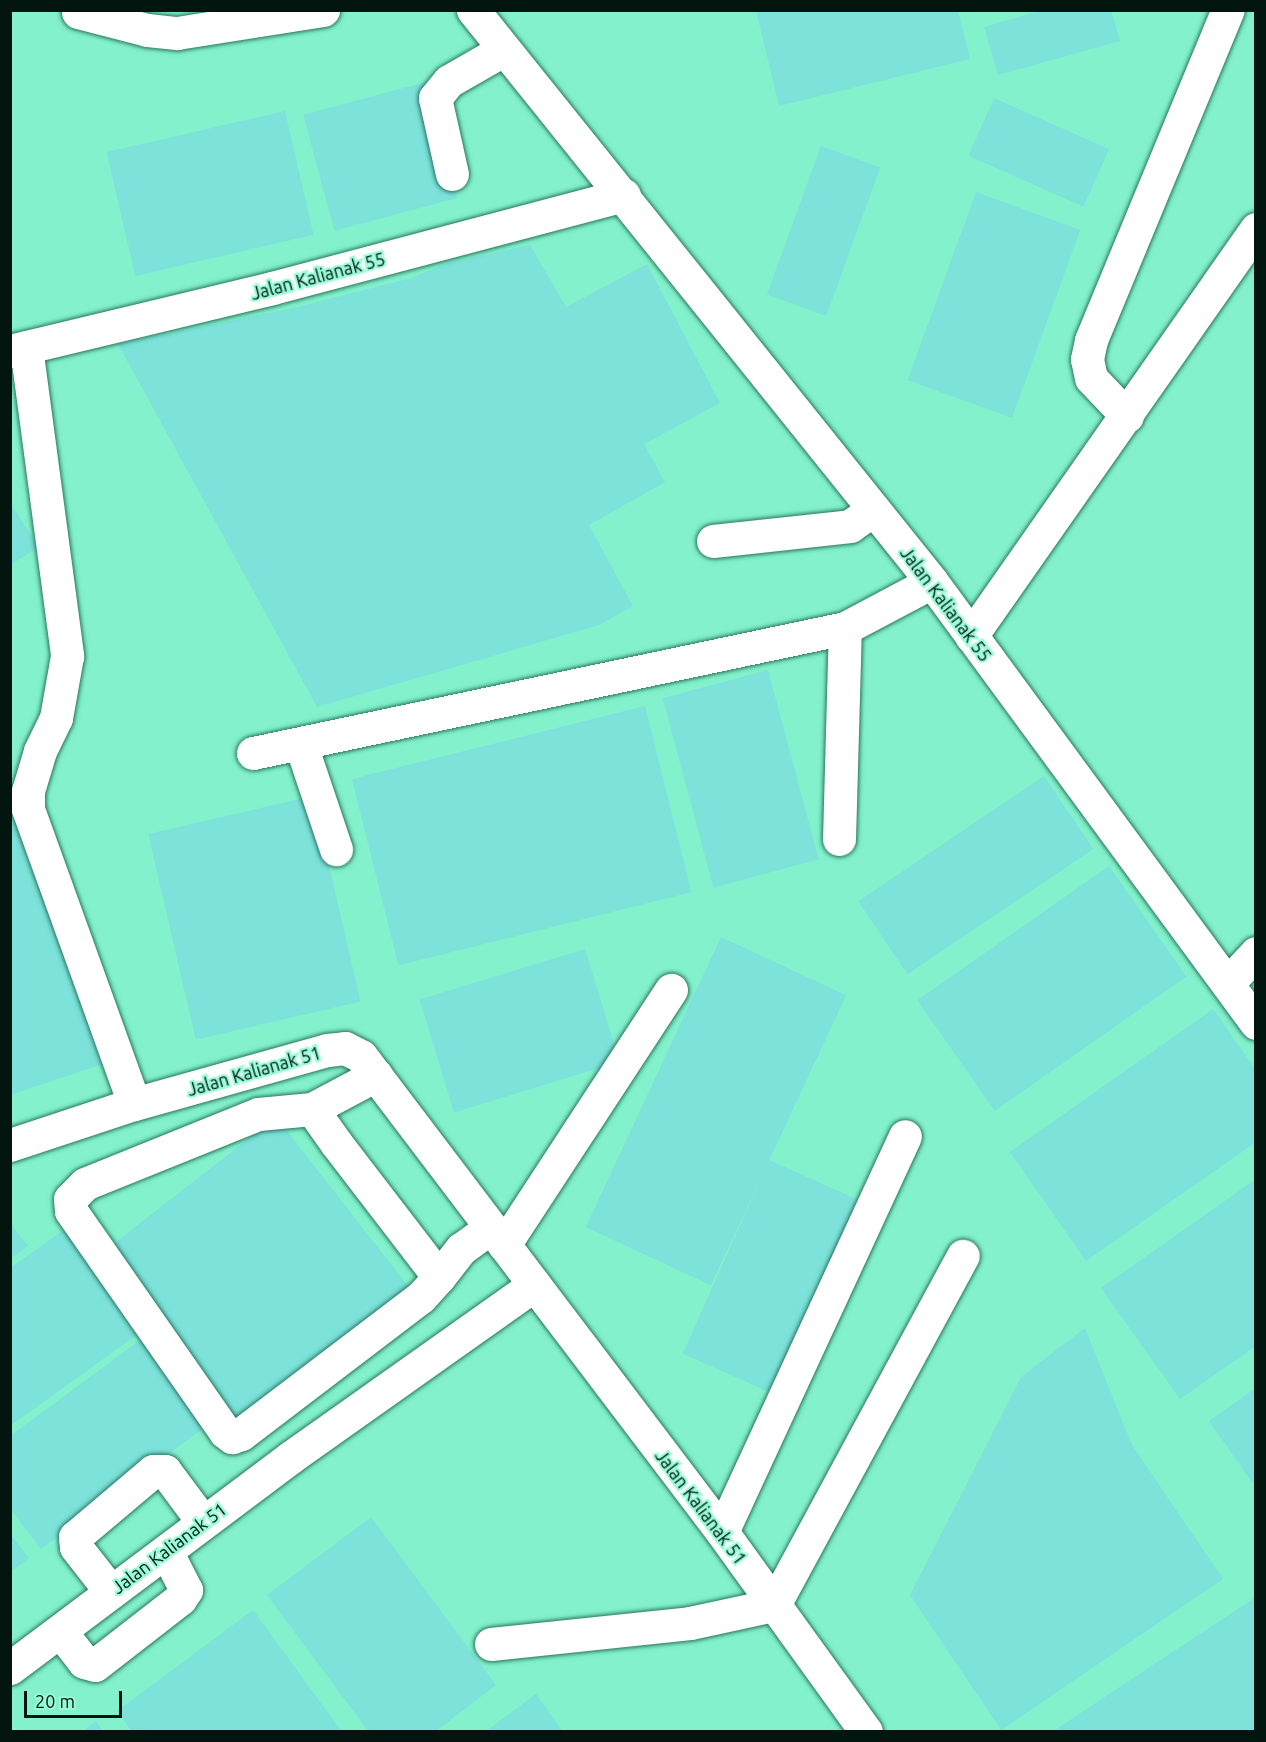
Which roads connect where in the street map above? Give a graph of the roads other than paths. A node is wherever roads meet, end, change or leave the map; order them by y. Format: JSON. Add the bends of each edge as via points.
{"nodes":[{"id":1,"x":323,"y":10,"type":"edge"},
{"id":2,"x":473,"y":10,"type":"edge"},
{"id":3,"x":1228,"y":10,"type":"edge"},
{"id":4,"x":78,"y":12,"type":"dead end"},
{"id":5,"x":503,"y":50,"type":"junction"},
{"id":6,"x":452,"y":174,"type":"dead end"},
{"id":7,"x":624,"y":195,"type":"junction"},
{"id":8,"x":1256,"y":229,"type":"edge"},
{"id":9,"x":18,"y":349,"type":"edge"},
{"id":10,"x":1127,"y":416,"type":"junction"},
{"id":11,"x":873,"y":509,"type":"junction"},
{"id":12,"x":712,"y":541,"type":"dead end"},
{"id":13,"x":932,"y":582,"type":"junction"},
{"id":14,"x":845,"y":628,"type":"junction"},
{"id":15,"x":971,"y":636,"type":"junction"},
{"id":16,"x":302,"y":745,"type":"junction"},
{"id":17,"x":253,"y":753,"type":"dead end"},
{"id":18,"x":839,"y":839,"type":"dead end"},
{"id":19,"x":336,"y":849,"type":"dead end"},
{"id":20,"x":1256,"y":953,"type":"edge"},
{"id":21,"x":1228,"y":982,"type":"junction"},
{"id":22,"x":671,"y":990,"type":"dead end"},
{"id":23,"x":1256,"y":1023,"type":"edge"},
{"id":24,"x":376,"y":1075,"type":"junction"},
{"id":25,"x":134,"y":1104,"type":"junction"},
{"id":26,"x":312,"y":1109,"type":"junction"},
{"id":27,"x":905,"y":1136,"type":"dead end"},
{"id":28,"x":10,"y":1145,"type":"edge"},
{"id":29,"x":497,"y":1236,"type":"junction"},
{"id":30,"x":963,"y":1256,"type":"dead end"},
{"id":31,"x":438,"y":1277,"type":"junction"},
{"id":32,"x":534,"y":1285,"type":"junction"},
{"id":33,"x":203,"y":1522,"type":"junction"},
{"id":34,"x":722,"y":1532,"type":"junction"},
{"id":35,"x":166,"y":1551,"type":"junction"},
{"id":36,"x":111,"y":1593,"type":"junction"},
{"id":37,"x":774,"y":1605,"type":"junction"},
{"id":38,"x":60,"y":1631,"type":"junction"},
{"id":39,"x":492,"y":1644,"type":"dead end"},
{"id":40,"x":10,"y":1668,"type":"edge"},
{"id":41,"x":866,"y":1731,"type":"edge"}],
"edges":[{"from":1,"to":4,"type":"lane","via":[[177,33],[147,30]]},
{"from":2,"to":5,"type":"lane","name":"Jalan Kalianak 55"},
{"from":3,"to":10,"type":"lane","via":[[1091,340],[1087,359],[1091,378]]},
{"from":5,"to":6,"type":"lane","via":[[449,81],[435,98]]},
{"from":5,"to":7,"type":"lane","name":"Jalan Kalianak 55"},
{"from":7,"to":9,"type":"lane","name":"Jalan Kalianak 55","via":[[272,288]]},
{"from":7,"to":11,"type":"lane","name":"Jalan Kalianak 55"},
{"from":8,"to":10,"type":"lane"},
{"from":9,"to":25,"type":"lane","via":[[67,656],[56,718],[40,751],[28,791],[28,809]]},
{"from":10,"to":15,"type":"lane"},
{"from":11,"to":12,"type":"lane","via":[[850,526]]},
{"from":11,"to":13,"type":"lane","name":"Jalan Kalianak 55"},
{"from":13,"to":14,"type":"lane"},
{"from":13,"to":15,"type":"lane","name":"Jalan Kalianak 55"},
{"from":14,"to":16,"type":"lane"},
{"from":14,"to":18,"type":"lane"},
{"from":15,"to":21,"type":"lane","name":"Jalan Kalianak 55"},
{"from":16,"to":17,"type":"lane"},
{"from":16,"to":19,"type":"lane"},
{"from":20,"to":21,"type":"lane"},
{"from":21,"to":23,"type":"lane","name":"Jalan Kalianak 55"},
{"from":22,"to":29,"type":"lane"},
{"from":24,"to":25,"type":"lane","name":"Jalan Kalianak 51","via":[[361,1056],[345,1048],[327,1050]]},
{"from":24,"to":26,"type":"lane"},
{"from":24,"to":29,"type":"lane","name":"Jalan Kalianak 51"},
{"from":25,"to":28,"type":"lane","name":"Jalan Kalianak 51"},
{"from":26,"to":31,"type":"lane"},
{"from":26,"to":31,"type":"lane","via":[[258,1114],[85,1184],[70,1199],[71,1211],[225,1432],[232,1437],[241,1434],[421,1297]]},
{"from":27,"to":34,"type":"lane"},
{"from":29,"to":31,"type":"lane","via":[[461,1249]]},
{"from":29,"to":32,"type":"lane","name":"Jalan Kalianak 51"},
{"from":30,"to":37,"type":"lane"},
{"from":32,"to":33,"type":"lane","name":"Jalan Kalianak 51"},
{"from":32,"to":34,"type":"lane","name":"Jalan Kalianak 51"},
{"from":33,"to":35,"type":"lane","name":"Jalan Kalianak 51"},
{"from":33,"to":36,"type":"lane","via":[[165,1471],[153,1471],[75,1537],[76,1547]]},
{"from":34,"to":37,"type":"lane","name":"Jalan Kalianak 51"},
{"from":35,"to":36,"type":"lane","name":"Jalan Kalianak 51"},
{"from":35,"to":38,"type":"lane","via":[[186,1590],[180,1599],[95,1665],[84,1662]]},
{"from":36,"to":38,"type":"lane","name":"Jalan Kalianak 51"},
{"from":37,"to":39,"type":"lane","via":[[690,1623]]},
{"from":37,"to":41,"type":"lane","name":"Jalan Kalianak 51"},
{"from":38,"to":40,"type":"lane","name":"Jalan Kalianak 51"}]}
